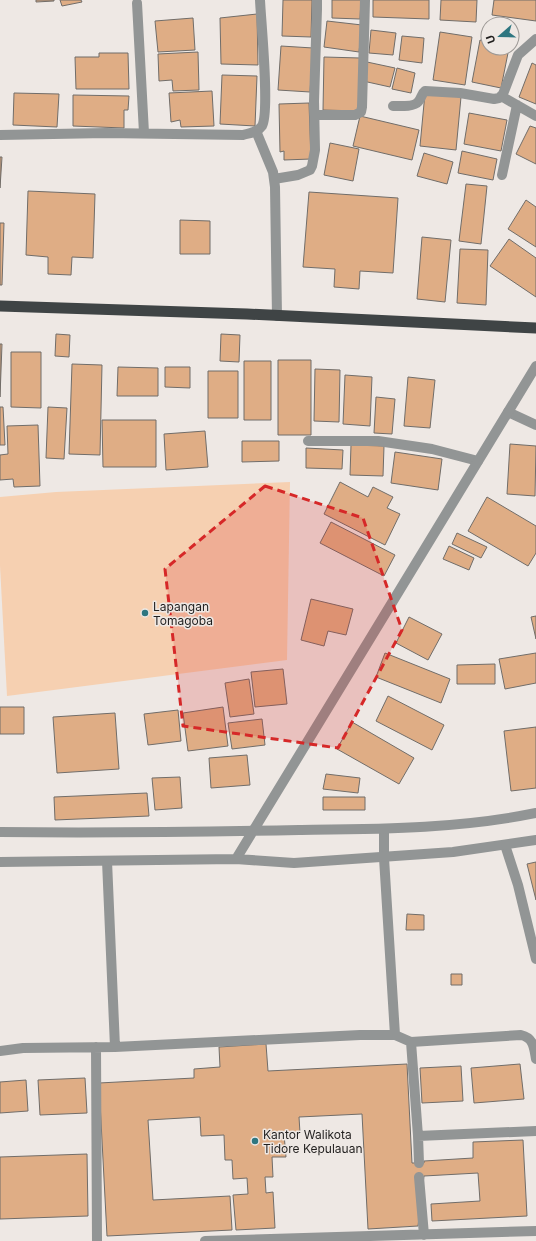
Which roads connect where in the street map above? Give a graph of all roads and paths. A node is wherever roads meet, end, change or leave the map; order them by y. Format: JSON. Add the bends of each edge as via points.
{"nodes":[{"id":1,"x":260,"y":0,"type":"edge"},
{"id":2,"x":317,"y":0,"type":"edge"},
{"id":3,"x":365,"y":0,"type":"edge"},
{"id":4,"x":137,"y":3,"type":"dead end"},
{"id":5,"x":536,"y":40,"type":"edge"},
{"id":6,"x":501,"y":96,"type":"junction"},
{"id":7,"x":518,"y":105,"type":"junction"},
{"id":8,"x":393,"y":106,"type":"dead end"},
{"id":9,"x":314,"y":115,"type":"junction"},
{"id":10,"x":536,"y":116,"type":"edge"},
{"id":11,"x":256,"y":131,"type":"junction"},
{"id":12,"x":144,"y":133,"type":"junction"},
{"id":13,"x":0,"y":135,"type":"edge"},
{"id":14,"x":502,"y":174,"type":"dead end"},
{"id":15,"x":274,"y":179,"type":"junction"},
{"id":16,"x":0,"y":306,"type":"edge"},
{"id":17,"x":277,"y":316,"type":"junction"},
{"id":18,"x":536,"y":328,"type":"edge"},
{"id":19,"x":536,"y":366,"type":"edge"},
{"id":20,"x":508,"y":412,"type":"junction"},
{"id":21,"x":536,"y":425,"type":"edge"},
{"id":22,"x":308,"y":441,"type":"dead end"},
{"id":23,"x":478,"y":462,"type":"junction"},
{"id":24,"x":536,"y":813,"type":"edge"},
{"id":25,"x":384,"y":828,"type":"junction"},
{"id":26,"x":254,"y":831,"type":"junction"},
{"id":27,"x":0,"y":832,"type":"edge"},
{"id":28,"x":536,"y":840,"type":"edge"},
{"id":29,"x":506,"y":844,"type":"junction"},
{"id":30,"x":384,"y":858,"type":"junction"},
{"id":31,"x":236,"y":859,"type":"junction"},
{"id":32,"x":107,"y":861,"type":"junction"},
{"id":33,"x":0,"y":862,"type":"edge"},
{"id":34,"x":536,"y":959,"type":"edge"},
{"id":35,"x":395,"y":1035,"type":"junction"},
{"id":36,"x":411,"y":1042,"type":"junction"},
{"id":37,"x":96,"y":1047,"type":"junction"},
{"id":38,"x":115,"y":1047,"type":"junction"},
{"id":39,"x":0,"y":1051,"type":"edge"},
{"id":40,"x":536,"y":1059,"type":"edge"},
{"id":41,"x":536,"y":1131,"type":"edge"},
{"id":42,"x":418,"y":1136,"type":"junction"},
{"id":43,"x":419,"y":1163,"type":"dead end"},
{"id":44,"x":420,"y":1177,"type":"dead end"},
{"id":45,"x":536,"y":1231,"type":"edge"},
{"id":46,"x":424,"y":1235,"type":"junction"},
{"id":47,"x":98,"y":1241,"type":"edge"},
{"id":48,"x":205,"y":1241,"type":"edge"}],
"edges":[{"from":1,"to":11,"type":"street","via":[[265,117],[261,128]]},
{"from":2,"to":9,"type":"street"},
{"from":3,"to":9,"type":"street","via":[[361,112],[355,115]]},
{"from":4,"to":12,"type":"street"},
{"from":5,"to":6,"type":"street","via":[[518,55]]},
{"from":6,"to":7,"type":"street"},
{"from":6,"to":8,"type":"street","via":[[494,100],[460,93],[425,91],[415,104]]},
{"from":7,"to":10,"type":"street"},
{"from":7,"to":14,"type":"street"},
{"from":9,"to":15,"type":"street","via":[[315,150],[310,170]]},
{"from":11,"to":12,"type":"street","via":[[243,135]]},
{"from":11,"to":15,"type":"street"},
{"from":12,"to":13,"type":"street"},
{"from":15,"to":17,"type":"street"},
{"from":16,"to":17,"type":"highway"},
{"from":17,"to":18,"type":"highway"},
{"from":19,"to":20,"type":"street"},
{"from":20,"to":21,"type":"street"},
{"from":20,"to":23,"type":"street"},
{"from":22,"to":23,"type":"street","via":[[378,441],[432,449]]},
{"from":23,"to":26,"type":"street"},
{"from":24,"to":25,"type":"street","via":[[451,826]]},
{"from":25,"to":26,"type":"street"},
{"from":25,"to":30,"type":"street"},
{"from":26,"to":27,"type":"street"},
{"from":26,"to":31,"type":"street"},
{"from":28,"to":29,"type":"street"},
{"from":29,"to":30,"type":"street"},
{"from":29,"to":34,"type":"street"},
{"from":30,"to":31,"type":"street","via":[[294,863]]},
{"from":30,"to":35,"type":"street"},
{"from":31,"to":32,"type":"street"},
{"from":32,"to":33,"type":"street"},
{"from":32,"to":38,"type":"street"},
{"from":35,"to":36,"type":"street"},
{"from":35,"to":38,"type":"street"},
{"from":36,"to":40,"type":"street","via":[[521,1035],[533,1043]]},
{"from":36,"to":42,"type":"street"},
{"from":37,"to":38,"type":"street"},
{"from":37,"to":39,"type":"street","via":[[23,1048]]},
{"from":37,"to":47,"type":"street"},
{"from":41,"to":42,"type":"street"},
{"from":42,"to":43,"type":"street"},
{"from":44,"to":46,"type":"street"},
{"from":45,"to":46,"type":"street"},
{"from":46,"to":48,"type":"street"}]}
